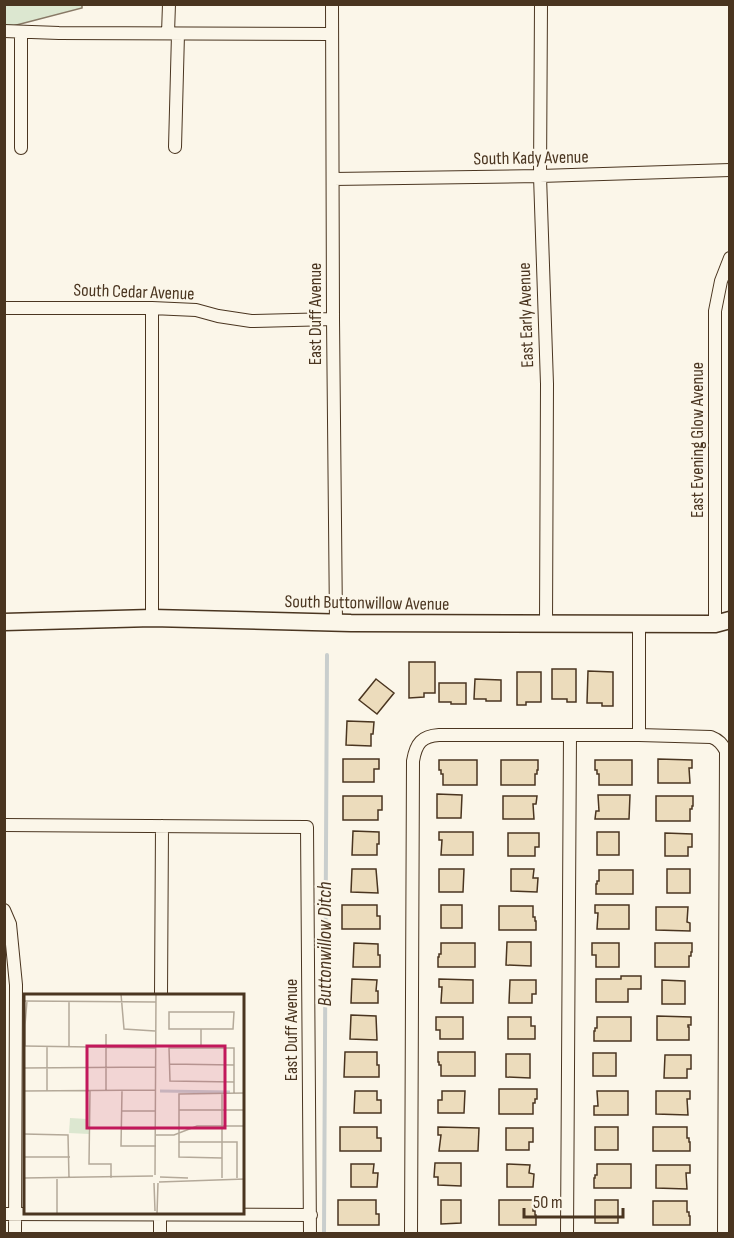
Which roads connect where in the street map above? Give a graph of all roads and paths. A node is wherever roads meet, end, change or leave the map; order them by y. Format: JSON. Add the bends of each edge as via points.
{"nodes":[{"id":1,"x":169,"y":4,"type":"edge"},
{"id":2,"x":332,"y":4,"type":"edge"},
{"id":3,"x":541,"y":4,"type":"edge"},
{"id":4,"x":4,"y":31,"type":"edge"},
{"id":5,"x":21,"y":32,"type":"junction"},
{"id":6,"x":173,"y":34,"type":"junction"},
{"id":7,"x":332,"y":34,"type":"junction"},
{"id":8,"x":175,"y":147,"type":"dead end"},
{"id":9,"x":21,"y":148,"type":"dead end"},
{"id":10,"x":729,"y":170,"type":"edge"},
{"id":11,"x":540,"y":176,"type":"junction"},
{"id":12,"x":333,"y":178,"type":"junction"},
{"id":13,"x":729,"y":258,"type":"edge"},
{"id":14,"x":4,"y":308,"type":"edge"},
{"id":15,"x":152,"y":308,"type":"junction"},
{"id":16,"x":333,"y":319,"type":"junction"},
{"id":17,"x":152,"y":618,"type":"junction"},
{"id":18,"x":4,"y":622,"type":"edge"},
{"id":19,"x":722,"y":622,"type":"edge"},
{"id":20,"x":336,"y":623,"type":"junction"},
{"id":21,"x":546,"y":624,"type":"junction"},
{"id":22,"x":639,"y":624,"type":"junction"},
{"id":23,"x":570,"y":735,"type":"junction"},
{"id":24,"x":639,"y":735,"type":"junction"},
{"id":25,"x":4,"y":825,"type":"edge"},
{"id":26,"x":162,"y":826,"type":"junction"},
{"id":27,"x":4,"y":910,"type":"edge"},
{"id":28,"x":161,"y":994,"type":"edge"},
{"id":29,"x":727,"y":1028,"type":"edge"},
{"id":30,"x":10,"y":1214,"type":"edge"},
{"id":31,"x":160,"y":1214,"type":"edge"},
{"id":32,"x":235,"y":1214,"type":"edge"},
{"id":33,"x":310,"y":1215,"type":"junction"},
{"id":34,"x":15,"y":1233,"type":"edge"},
{"id":35,"x":160,"y":1233,"type":"edge"},
{"id":36,"x":310,"y":1233,"type":"edge"},
{"id":37,"x":411,"y":1233,"type":"edge"},
{"id":38,"x":567,"y":1233,"type":"edge"},
{"id":39,"x":724,"y":1233,"type":"edge"}],
"edges":[{"from":1,"to":6,"type":"street"},
{"from":2,"to":7,"type":"street","name":"East Duff Avenue"},
{"from":3,"to":11,"type":"street","name":"East Early Avenue"},
{"from":4,"to":5,"type":"street"},
{"from":5,"to":6,"type":"street"},
{"from":5,"to":9,"type":"street"},
{"from":6,"to":7,"type":"street"},
{"from":6,"to":8,"type":"street"},
{"from":7,"to":12,"type":"street","name":"East Duff Avenue"},
{"from":10,"to":11,"type":"street","name":"South Kady Avenue"},
{"from":11,"to":12,"type":"street","name":"South Kady Avenue"},
{"from":11,"to":21,"type":"street","name":"East Early Avenue","via":[[547,384]]},
{"from":12,"to":16,"type":"street","name":"East Duff Avenue"},
{"from":13,"to":19,"type":"street","name":"East Evening Glow Avenue","via":[[714,311]]},
{"from":14,"to":15,"type":"street","name":"South Cedar Avenue"},
{"from":15,"to":16,"type":"street","name":"South Cedar Avenue","via":[[196,310],[251,321]]},
{"from":15,"to":17,"type":"street"},
{"from":16,"to":20,"type":"street","name":"East Duff Avenue"},
{"from":17,"to":18,"type":"street","name":"South Buttonwillow Avenue"},
{"from":17,"to":20,"type":"street","name":"South Buttonwillow Avenue"},
{"from":19,"to":22,"type":"street","name":"South Buttonwillow Avenue"},
{"from":20,"to":21,"type":"street","name":"South Buttonwillow Avenue"},
{"from":21,"to":22,"type":"street","name":"South Buttonwillow Avenue"},
{"from":22,"to":24,"type":"street"},
{"from":23,"to":24,"type":"street"},
{"from":23,"to":37,"type":"street","via":[[430,735],[414,752]]},
{"from":23,"to":38,"type":"street"},
{"from":24,"to":29,"type":"street","via":[[711,737],[723,744],[726,751]]},
{"from":25,"to":26,"type":"street"},
{"from":26,"to":28,"type":"street"},
{"from":26,"to":33,"type":"street","name":"East Duff Avenue","via":[[308,827]]},
{"from":27,"to":30,"type":"street","via":[[10,924],[16,986]]},
{"from":29,"to":39,"type":"street"},
{"from":30,"to":34,"type":"street"},
{"from":31,"to":35,"type":"street"},
{"from":32,"to":33,"type":"street"},
{"from":33,"to":36,"type":"street","name":"East Duff Avenue"}]}
